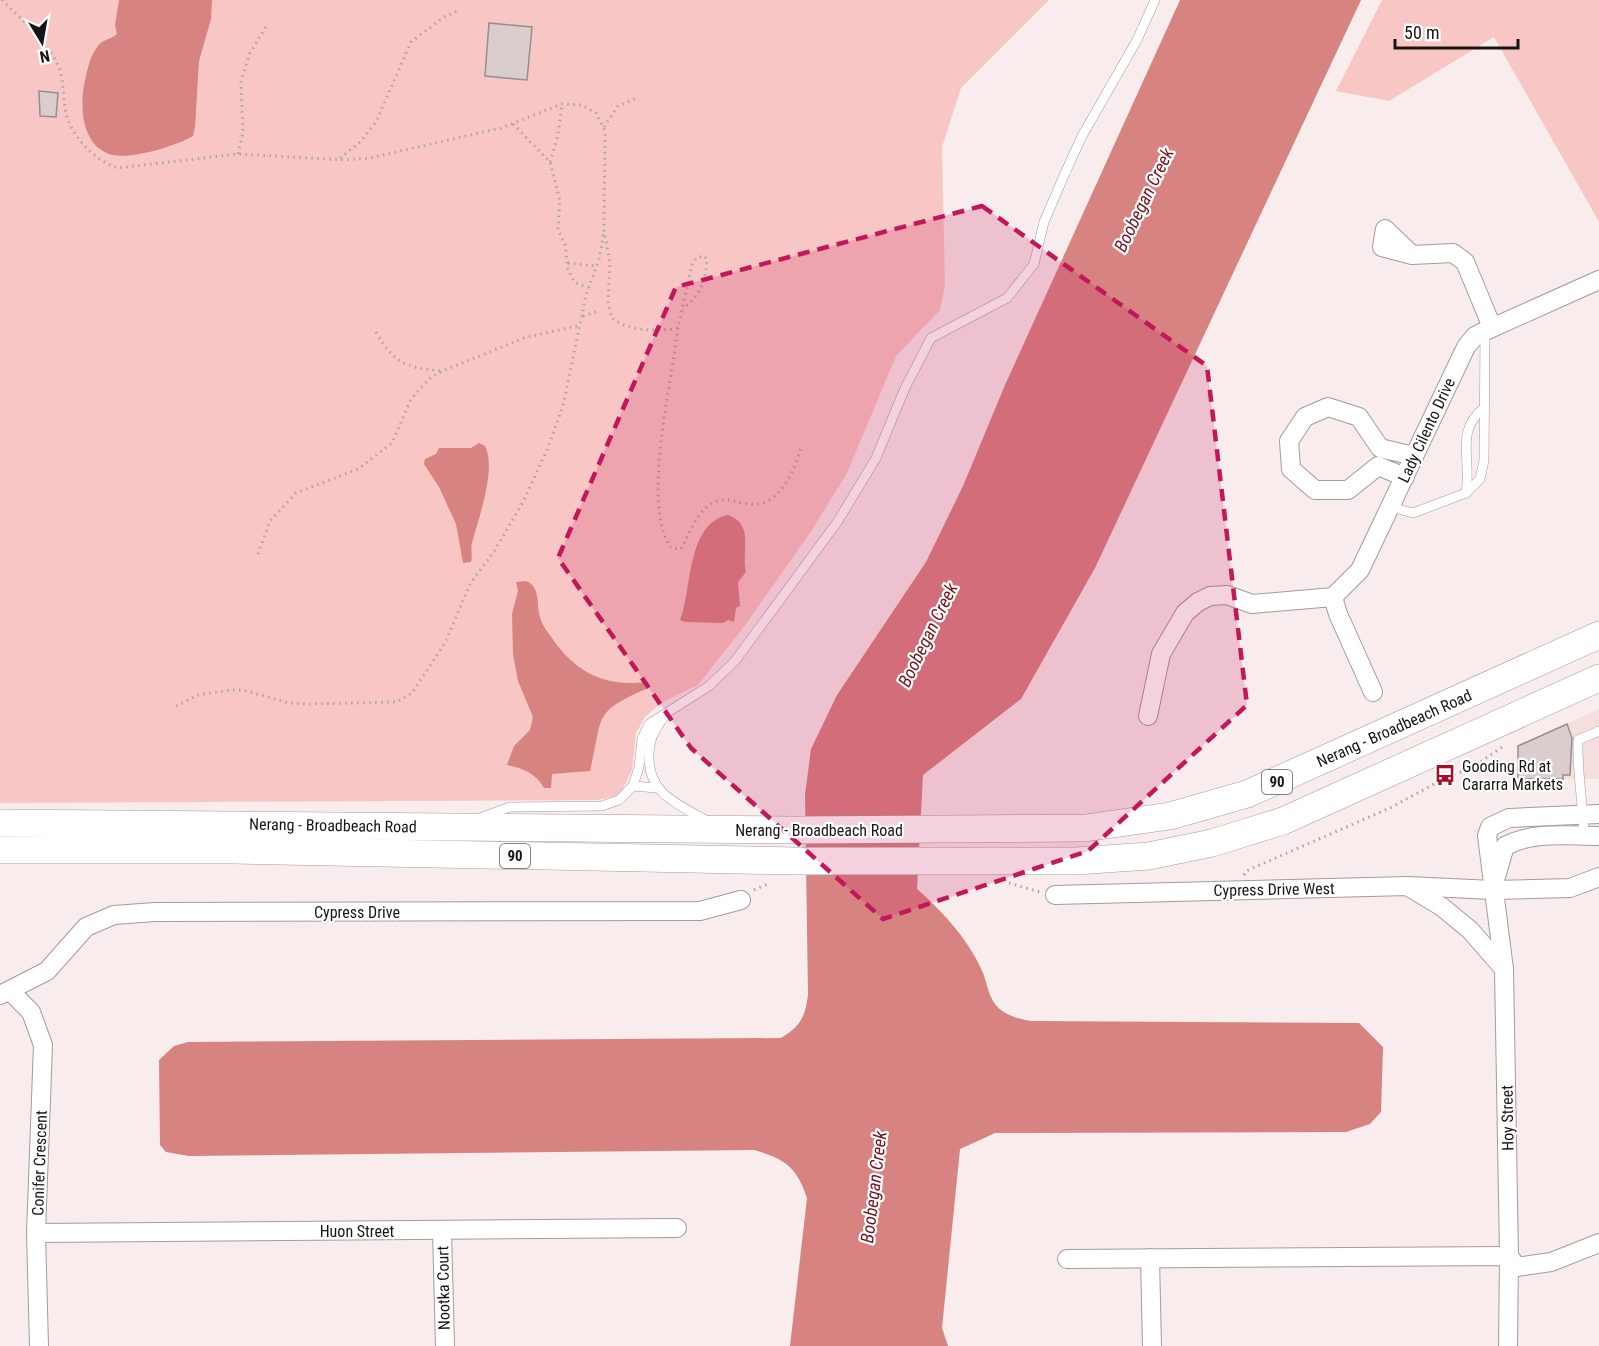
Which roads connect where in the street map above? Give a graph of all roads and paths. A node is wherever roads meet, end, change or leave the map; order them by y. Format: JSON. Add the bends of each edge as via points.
{"nodes":[{"id":1,"x":2,"y":0,"type":"edge"},
{"id":2,"x":1155,"y":0,"type":"edge"},
{"id":3,"x":459,"y":10,"type":"dead end"},
{"id":4,"x":267,"y":26,"type":"dead end"},
{"id":5,"x":637,"y":98,"type":"dead end"},
{"id":6,"x":562,"y":104,"type":"junction"},
{"id":7,"x":513,"y":124,"type":"junction"},
{"id":8,"x":604,"y":127,"type":"junction"},
{"id":9,"x":238,"y":154,"type":"junction"},
{"id":10,"x":338,"y":159,"type":"junction"},
{"id":11,"x":550,"y":162,"type":"junction"},
{"id":12,"x":604,"y":230,"type":"junction"},
{"id":13,"x":1412,"y":255,"type":"dead end"},
{"id":14,"x":567,"y":263,"type":"junction"},
{"id":15,"x":596,"y":266,"type":"junction"},
{"id":16,"x":1599,"y":280,"type":"edge"},
{"id":17,"x":588,"y":289,"type":"junction"},
{"id":18,"x":683,"y":309,"type":"junction"},
{"id":19,"x":599,"y":311,"type":"dead end"},
{"id":20,"x":583,"y":316,"type":"junction"},
{"id":21,"x":581,"y":325,"type":"junction"},
{"id":22,"x":678,"y":328,"type":"junction"},
{"id":23,"x":1488,"y":329,"type":"junction"},
{"id":24,"x":376,"y":332,"type":"dead end"},
{"id":25,"x":442,"y":371,"type":"junction"},
{"id":26,"x":1485,"y":407,"type":"junction"},
{"id":27,"x":801,"y":447,"type":"dead end"},
{"id":28,"x":1414,"y":456,"type":"junction"},
{"id":29,"x":1405,"y":477,"type":"junction"},
{"id":30,"x":1466,"y":493,"type":"junction"},
{"id":31,"x":1391,"y":507,"type":"junction"},
{"id":32,"x":258,"y":554,"type":"dead end"},
{"id":33,"x":1333,"y":597,"type":"junction"},
{"id":34,"x":1599,"y":635,"type":"edge"},
{"id":35,"x":1595,"y":683,"type":"edge"},
{"id":36,"x":1373,"y":692,"type":"dead end"},
{"id":37,"x":176,"y":706,"type":"dead end"},
{"id":38,"x":668,"y":713,"type":"junction"},
{"id":39,"x":1148,"y":716,"type":"dead end"},
{"id":40,"x":1599,"y":731,"type":"edge"},
{"id":41,"x":1512,"y":741,"type":"dead end"},
{"id":42,"x":633,"y":786,"type":"junction"},
{"id":43,"x":657,"y":788,"type":"junction"},
{"id":44,"x":1591,"y":814,"type":"edge"},
{"id":45,"x":0,"y":823,"type":"edge"},
{"id":46,"x":461,"y":827,"type":"junction"},
{"id":47,"x":723,"y":829,"type":"junction"},
{"id":48,"x":1591,"y":836,"type":"edge"},
{"id":49,"x":0,"y":850,"type":"edge"},
{"id":50,"x":1599,"y":877,"type":"edge"},
{"id":51,"x":1000,"y":880,"type":"dead end"},
{"id":52,"x":771,"y":883,"type":"dead end"},
{"id":53,"x":1408,"y":886,"type":"junction"},
{"id":54,"x":1236,"y":890,"type":"junction"},
{"id":55,"x":1492,"y":890,"type":"junction"},
{"id":56,"x":1055,"y":895,"type":"joint"},
{"id":57,"x":741,"y":900,"type":"joint"},
{"id":58,"x":1504,"y":969,"type":"junction"},
{"id":59,"x":5,"y":993,"type":"edge"},
{"id":60,"x":678,"y":1228,"type":"dead end"},
{"id":61,"x":442,"y":1230,"type":"junction"},
{"id":62,"x":36,"y":1233,"type":"junction"},
{"id":63,"x":1599,"y":1243,"type":"edge"},
{"id":64,"x":1509,"y":1256,"type":"junction"},
{"id":65,"x":1067,"y":1258,"type":"dead end"},
{"id":66,"x":1150,"y":1258,"type":"junction"},
{"id":67,"x":39,"y":1346,"type":"edge"},
{"id":68,"x":444,"y":1346,"type":"edge"},
{"id":69,"x":1152,"y":1346,"type":"edge"},
{"id":70,"x":1508,"y":1346,"type":"edge"}],
"edges":[{"from":1,"to":9,"type":"path","via":[[57,62],[72,127],[105,165],[118,168]]},
{"from":2,"to":38,"type":"lane","via":[[1137,40],[1082,136],[1044,222],[1034,264],[1006,298],[931,338],[876,458],[838,521],[735,661],[709,686]]},
{"from":3,"to":10,"type":"path","via":[[411,42],[376,122],[360,142]]},
{"from":4,"to":9,"type":"path","via":[[250,53],[241,81],[243,132]]},
{"from":5,"to":8,"type":"path","via":[[618,106]]},
{"from":6,"to":7,"type":"path"},
{"from":6,"to":8,"type":"path","via":[[590,108]]},
{"from":6,"to":11,"type":"path"},
{"from":7,"to":10,"type":"path","via":[[393,155]]},
{"from":7,"to":11,"type":"path"},
{"from":8,"to":12,"type":"path"},
{"from":9,"to":10,"type":"path"},
{"from":11,"to":14,"type":"path","via":[[560,201],[558,230],[565,244]]},
{"from":12,"to":15,"type":"path"},
{"from":12,"to":22,"type":"path","via":[[612,318],[661,331]]},
{"from":13,"to":23,"type":"street","via":[[1453,254],[1465,262]]},
{"from":14,"to":15,"type":"path"},
{"from":14,"to":17,"type":"path","via":[[574,282]]},
{"from":15,"to":17,"type":"path"},
{"from":16,"to":23,"type":"street","name":"Lady Cilento Drive"},
{"from":17,"to":20,"type":"path"},
{"from":18,"to":18,"type":"path","via":[[692,265],[696,258],[704,256],[704,281],[698,297]]},
{"from":18,"to":22,"type":"path"},
{"from":19,"to":20,"type":"path"},
{"from":20,"to":21,"type":"path"},
{"from":21,"to":25,"type":"path","via":[[524,338]]},
{"from":21,"to":37,"type":"path","via":[[563,406],[538,470],[495,550],[470,584],[444,643],[412,693],[397,702],[308,704],[231,690],[198,695]]},
{"from":22,"to":27,"type":"path","via":[[657,489],[660,522],[671,548],[681,549],[709,505],[729,499],[754,505],[774,495],[790,479]]},
{"from":23,"to":26,"type":"lane"},
{"from":23,"to":28,"type":"street","name":"Lady Cilento Drive","via":[[1466,347]]},
{"from":24,"to":25,"type":"path","via":[[391,356],[408,365]]},
{"from":25,"to":32,"type":"path","via":[[411,399],[392,443],[376,458],[296,493],[282,506],[270,521]]},
{"from":26,"to":30,"type":"lane","via":[[1484,471]]},
{"from":26,"to":30,"type":"lane","via":[[1466,429]]},
{"from":28,"to":29,"type":"street","name":"Lady Cilento Drive"},
{"from":28,"to":29,"type":"street","via":[[1380,448],[1359,417],[1328,407],[1305,417],[1289,441],[1291,469],[1315,490],[1348,490],[1378,466]]},
{"from":29,"to":31,"type":"street","name":"Lady Cilento Drive"},
{"from":30,"to":31,"type":"lane","via":[[1413,513]]},
{"from":31,"to":33,"type":"street","name":"Lady Cilento Drive","via":[[1360,570]]},
{"from":33,"to":36,"type":"street"},
{"from":33,"to":39,"type":"street","via":[[1252,604],[1227,595],[1210,596],[1185,613],[1161,654]]},
{"from":34,"to":47,"type":"main road","name":"Nerang - Broadbeach Road","number":"90","via":[[1278,781],[1200,809],[1085,828]]},
{"from":35,"to":49,"type":"main road","name":"Nerang - Broadbeach Road","number":"90","via":[[1284,821],[1181,850],[1119,858],[796,861],[234,850]]},
{"from":38,"to":42,"type":"lane","via":[[653,721],[644,732]]},
{"from":38,"to":43,"type":"lane","via":[[651,737],[649,767]]},
{"from":40,"to":44,"type":"lane","via":[[1578,740],[1577,770]]},
{"from":41,"to":54,"type":"path","via":[[1470,769],[1246,871]]},
{"from":42,"to":43,"type":"lane"},
{"from":42,"to":46,"type":"lane","via":[[619,800],[602,806],[502,808]]},
{"from":43,"to":47,"type":"lane","via":[[673,803]]},
{"from":44,"to":48,"type":"lane"},
{"from":44,"to":55,"type":"street","name":"Hoy Street","via":[[1509,818],[1490,827],[1486,836]]},
{"from":45,"to":46,"type":"main road","name":"Nerang - Broadbeach Road","number":"90"},
{"from":46,"to":47,"type":"main road","name":"Nerang - Broadbeach Road","number":"90"},
{"from":48,"to":55,"type":"street","name":"Hoy Street","via":[[1534,836],[1504,846]]},
{"from":50,"to":55,"type":"street","name":"Cypress Drive West","via":[[1570,888]]},
{"from":51,"to":56,"type":"path"},
{"from":52,"to":57,"type":"path"},
{"from":53,"to":54,"type":"street","name":"Cypress Drive West"},
{"from":53,"to":55,"type":"street","name":"Cypress Drive West"},
{"from":53,"to":58,"type":"street","via":[[1470,930]]},
{"from":54,"to":56,"type":"street","name":"Cypress Drive West"},
{"from":55,"to":58,"type":"street","name":"Hoy Street"},
{"from":57,"to":59,"type":"street","name":"Cypress Drive","via":[[700,911],[114,915],[86,927],[47,971]]},
{"from":58,"to":64,"type":"street","name":"Hoy Street"},
{"from":59,"to":62,"type":"street","name":"Conifer Crescent","via":[[31,1012],[43,1045]]},
{"from":60,"to":61,"type":"street","name":"Huon Street"},
{"from":61,"to":62,"type":"street","name":"Huon Street"},
{"from":61,"to":68,"type":"street","name":"Nootka Court"},
{"from":62,"to":67,"type":"street","name":"Conifer Crescent"},
{"from":63,"to":64,"type":"street","via":[[1535,1266],[1517,1267]]},
{"from":64,"to":66,"type":"street"},
{"from":64,"to":70,"type":"street","name":"Hoy Street"},
{"from":65,"to":66,"type":"street"},
{"from":66,"to":69,"type":"street"}]}
